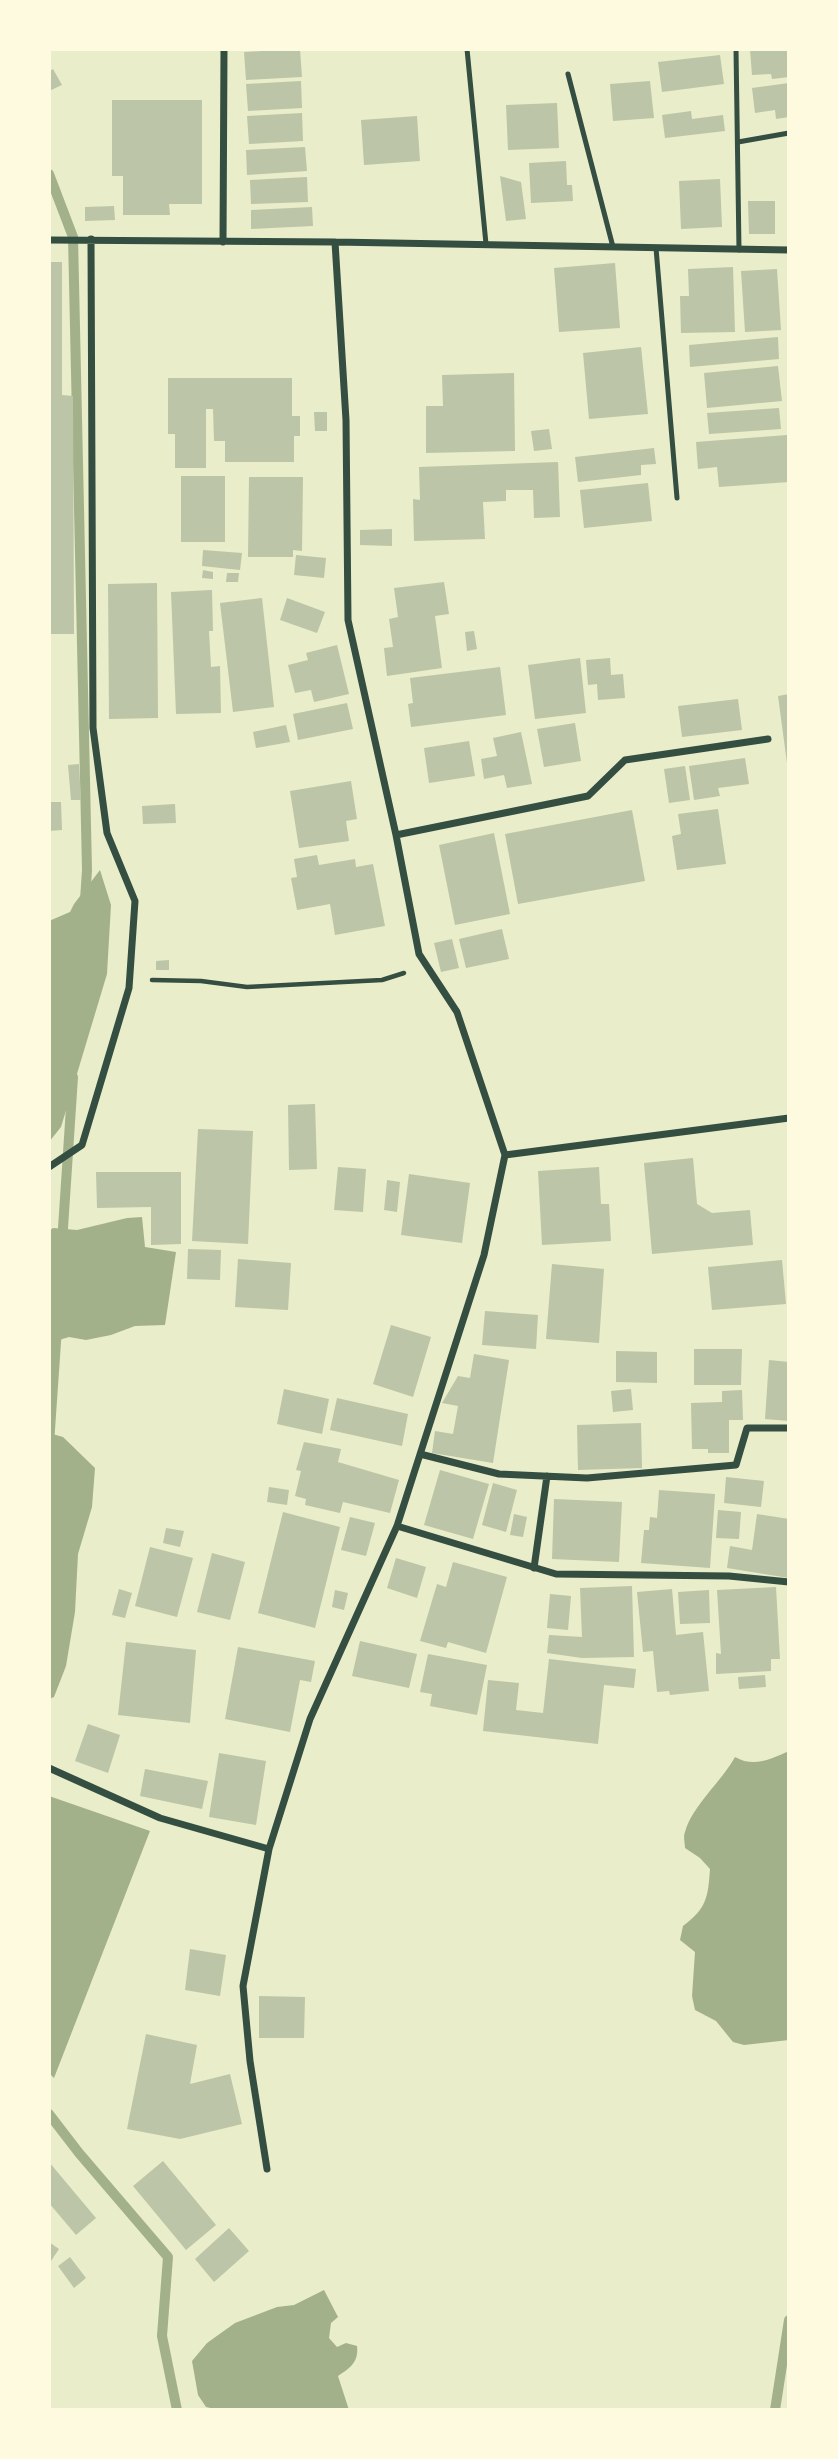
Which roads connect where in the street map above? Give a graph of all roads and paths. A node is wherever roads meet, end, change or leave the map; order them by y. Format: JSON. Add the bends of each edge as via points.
{"nodes":[{"id":1,"x":224,"y":49,"type":"edge"},
{"id":2,"x":467,"y":49,"type":"edge"},
{"id":3,"x":736,"y":49,"type":"edge"},
{"id":4,"x":568,"y":74,"type":"dead end"},
{"id":5,"x":789,"y":133,"type":"edge"},
{"id":6,"x":738,"y":142,"type":"junction"},
{"id":7,"x":91,"y":239,"type":"junction"},
{"id":8,"x":49,"y":240,"type":"edge"},
{"id":9,"x":223,"y":242,"type":"junction"},
{"id":10,"x":335,"y":242,"type":"junction"},
{"id":11,"x":486,"y":244,"type":"junction"},
{"id":12,"x":613,"y":247,"type":"junction"},
{"id":13,"x":656,"y":248,"type":"junction"},
{"id":14,"x":739,"y":250,"type":"junction"},
{"id":15,"x":789,"y":250,"type":"edge"},
{"id":16,"x":677,"y":498,"type":"dead end"},
{"id":17,"x":768,"y":739,"type":"dead end"},
{"id":18,"x":396,"y":835,"type":"junction"},
{"id":19,"x":427,"y":966,"type":"junction"},
{"id":20,"x":130,"y":979,"type":"junction"},
{"id":21,"x":789,"y":1118,"type":"edge"},
{"id":22,"x":505,"y":1155,"type":"junction"},
{"id":23,"x":49,"y":1167,"type":"edge"},
{"id":24,"x":789,"y":1428,"type":"edge"},
{"id":25,"x":420,"y":1454,"type":"junction"},
{"id":26,"x":547,"y":1476,"type":"junction"},
{"id":27,"x":397,"y":1526,"type":"junction"},
{"id":28,"x":534,"y":1568,"type":"junction"},
{"id":29,"x":789,"y":1582,"type":"edge"},
{"id":30,"x":49,"y":1768,"type":"edge"},
{"id":31,"x":269,"y":1849,"type":"junction"},
{"id":32,"x":267,"y":2169,"type":"dead end"}],
"edges":[{"from":1,"to":9,"type":"street"},
{"from":2,"to":11,"type":"lane"},
{"from":3,"to":6,"type":"lane"},
{"from":4,"to":12,"type":"lane"},
{"from":5,"to":6,"type":"lane"},
{"from":6,"to":14,"type":"lane"},
{"from":7,"to":8,"type":"street"},
{"from":7,"to":9,"type":"street"},
{"from":7,"to":20,"type":"street","via":[[93,728],[107,832],[135,901]]},
{"from":9,"to":10,"type":"street"},
{"from":10,"to":11,"type":"street"},
{"from":10,"to":18,"type":"street","via":[[346,420],[348,620]]},
{"from":11,"to":12,"type":"street"},
{"from":12,"to":13,"type":"street"},
{"from":13,"to":14,"type":"street"},
{"from":13,"to":16,"type":"lane"},
{"from":14,"to":15,"type":"street"},
{"from":17,"to":18,"type":"street","via":[[625,760],[589,796]]},
{"from":18,"to":19,"type":"street","via":[[419,954]]},
{"from":19,"to":20,"type":"path","via":[[382,980],[247,987]]},
{"from":19,"to":22,"type":"street","via":[[457,1012]]},
{"from":20,"to":23,"type":"street","via":[[82,1145]]},
{"from":21,"to":22,"type":"street"},
{"from":22,"to":25,"type":"street","via":[[484,1255]]},
{"from":24,"to":26,"type":"street","via":[[747,1428],[736,1465],[587,1478]]},
{"from":25,"to":26,"type":"street","via":[[499,1474]]},
{"from":25,"to":27,"type":"street"},
{"from":26,"to":28,"type":"street"},
{"from":27,"to":28,"type":"street"},
{"from":27,"to":31,"type":"street","via":[[310,1719]]},
{"from":28,"to":29,"type":"street","via":[[556,1574],[729,1576]]},
{"from":30,"to":31,"type":"street","via":[[160,1818]]},
{"from":31,"to":32,"type":"street","via":[[243,1986]]}]}
